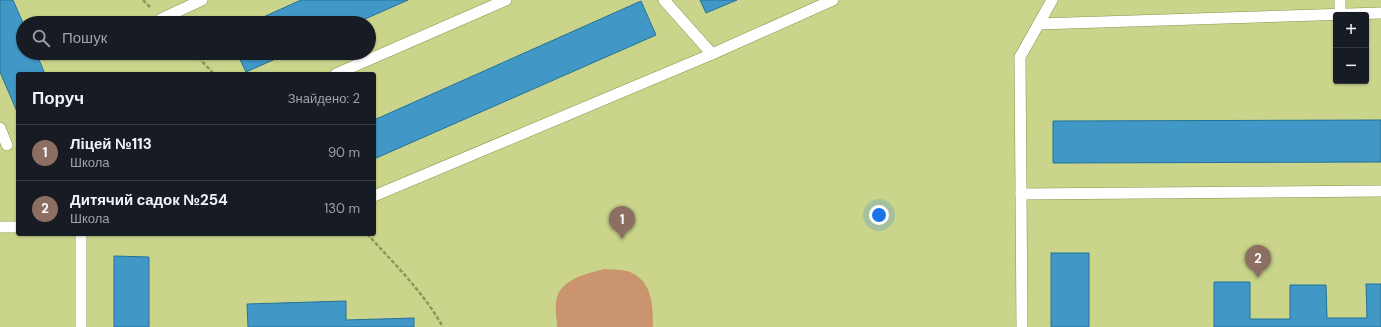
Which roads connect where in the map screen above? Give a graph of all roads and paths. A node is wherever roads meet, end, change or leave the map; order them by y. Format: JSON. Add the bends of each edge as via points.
{"nodes":[{"id":1,"x":202,"y":0,"type":"edge"},
{"id":2,"x":506,"y":0,"type":"edge"},
{"id":3,"x":664,"y":0,"type":"edge"},
{"id":4,"x":833,"y":0,"type":"edge"},
{"id":5,"x":1052,"y":0,"type":"edge"},
{"id":6,"x":1340,"y":0,"type":"edge"},
{"id":7,"x":1340,"y":12,"type":"edge"},
{"id":8,"x":1369,"y":13,"type":"edge"},
{"id":9,"x":1381,"y":13,"type":"edge"},
{"id":10,"x":1333,"y":14,"type":"edge"},
{"id":11,"x":167,"y":16,"type":"edge"},
{"id":12,"x":1039,"y":24,"type":"junction"},
{"id":13,"x":712,"y":54,"type":"junction"},
{"id":14,"x":376,"y":57,"type":"edge"},
{"id":15,"x":201,"y":60,"type":"edge"},
{"id":16,"x":368,"y":60,"type":"edge"},
{"id":17,"x":212,"y":72,"type":"edge"},
{"id":18,"x":341,"y":72,"type":"edge"},
{"id":19,"x":0,"y":128,"type":"edge"},
{"id":20,"x":7,"y":145,"type":"dead end"},
{"id":21,"x":1381,"y":191,"type":"edge"},
{"id":22,"x":1021,"y":194,"type":"junction"},
{"id":23,"x":376,"y":195,"type":"edge"},
{"id":24,"x":0,"y":227,"type":"edge"},
{"id":25,"x":16,"y":227,"type":"edge"},
{"id":26,"x":81,"y":236,"type":"edge"},
{"id":27,"x":369,"y":236,"type":"edge"},
{"id":28,"x":82,"y":327,"type":"edge"},
{"id":29,"x":443,"y":327,"type":"edge"},
{"id":30,"x":1022,"y":327,"type":"edge"}],
"edges":[{"from":1,"to":11,"type":"lane"},
{"from":2,"to":14,"type":"lane"},
{"from":3,"to":13,"type":"lane"},
{"from":4,"to":13,"type":"lane"},
{"from":5,"to":12,"type":"lane"},
{"from":6,"to":7,"type":"lane"},
{"from":8,"to":9,"type":"lane"},
{"from":10,"to":12,"type":"lane"},
{"from":12,"to":22,"type":"lane","via":[[1020,57]]},
{"from":13,"to":23,"type":"lane"},
{"from":15,"to":17,"type":"path"},
{"from":16,"to":18,"type":"lane"},
{"from":19,"to":20,"type":"lane"},
{"from":21,"to":22,"type":"lane"},
{"from":22,"to":30,"type":"lane"},
{"from":24,"to":25,"type":"lane"},
{"from":26,"to":28,"type":"lane"},
{"from":27,"to":29,"type":"path","via":[[405,275]]}]}
